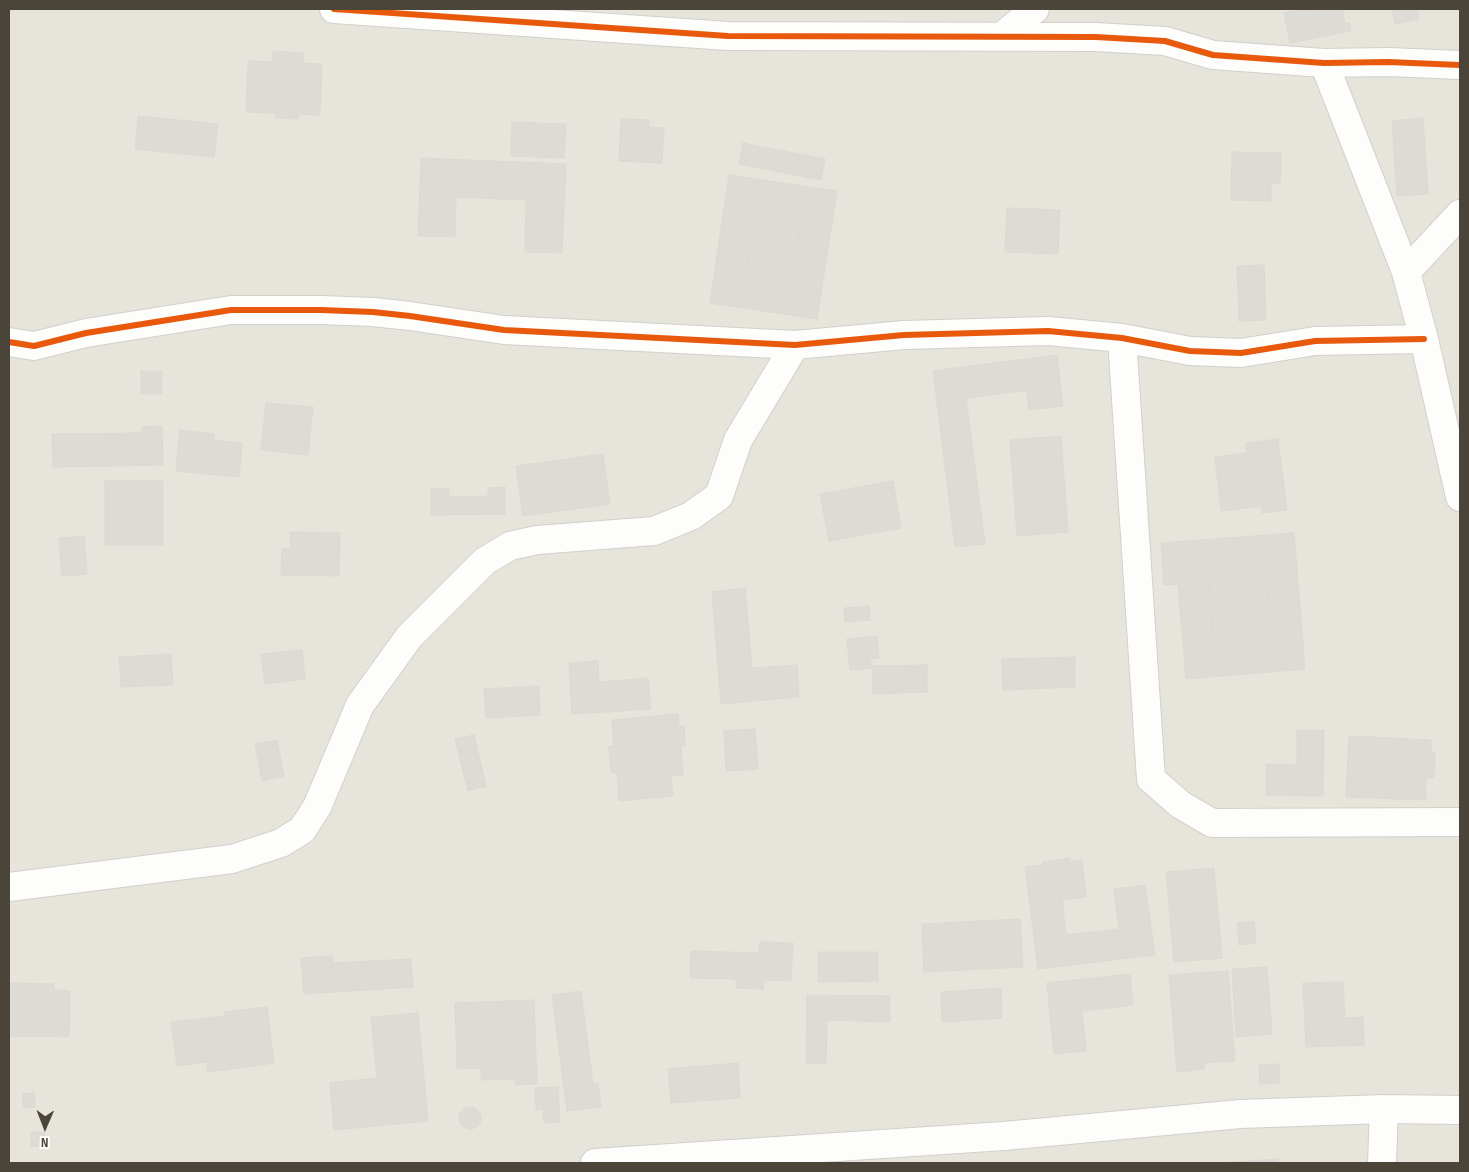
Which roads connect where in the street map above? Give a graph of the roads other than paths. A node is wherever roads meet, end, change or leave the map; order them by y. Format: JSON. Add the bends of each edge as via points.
{"nodes":[{"id":1,"x":334,"y":9,"type":"edge"},
{"id":2,"x":1035,"y":9,"type":"edge"},
{"id":3,"x":1001,"y":38,"type":"junction"},
{"id":4,"x":1324,"y":62,"type":"junction"},
{"id":5,"x":1460,"y":65,"type":"edge"},
{"id":6,"x":1460,"y":214,"type":"edge"},
{"id":7,"x":1406,"y":272,"type":"junction"},
{"id":8,"x":1122,"y":338,"type":"junction"},
{"id":9,"x":1424,"y":339,"type":"junction"},
{"id":10,"x":9,"y":342,"type":"edge"},
{"id":11,"x":795,"y":344,"type":"junction"},
{"id":12,"x":1460,"y":497,"type":"edge"},
{"id":13,"x":1460,"y":822,"type":"edge"},
{"id":14,"x":9,"y":887,"type":"edge"},
{"id":15,"x":1384,"y":1109,"type":"junction"},
{"id":16,"x":1460,"y":1110,"type":"edge"},
{"id":17,"x":867,"y":1145,"type":"junction"},
{"id":18,"x":595,"y":1163,"type":"edge"},
{"id":19,"x":847,"y":1163,"type":"edge"},
{"id":20,"x":1382,"y":1163,"type":"edge"}],
"edges":[{"from":1,"to":3,"type":"street","via":[[728,36]]},
{"from":2,"to":3,"type":"street"},
{"from":3,"to":4,"type":"street","via":[[1096,37],[1165,41],[1213,55]]},
{"from":4,"to":5,"type":"street"},
{"from":4,"to":7,"type":"street"},
{"from":6,"to":7,"type":"street"},
{"from":7,"to":9,"type":"street"},
{"from":8,"to":9,"type":"street","via":[[1190,351],[1241,353],[1316,341]]},
{"from":8,"to":11,"type":"street","via":[[1048,331],[904,335]]},
{"from":8,"to":13,"type":"street","via":[[1150,780],[1181,805],[1212,823]]},
{"from":9,"to":12,"type":"street"},
{"from":10,"to":11,"type":"street","via":[[34,346],[86,333],[231,310],[321,310],[410,316],[504,330]]},
{"from":11,"to":14,"type":"street","via":[[738,440],[718,496],[691,516],[654,531],[537,540],[510,546],[485,561],[410,637],[360,706],[317,807],[302,830],[281,844],[232,859]]},
{"from":15,"to":16,"type":"street"},
{"from":15,"to":17,"type":"street","via":[[1240,1114]]},
{"from":15,"to":20,"type":"street"},
{"from":17,"to":18,"type":"street"},
{"from":17,"to":19,"type":"street"}]}
